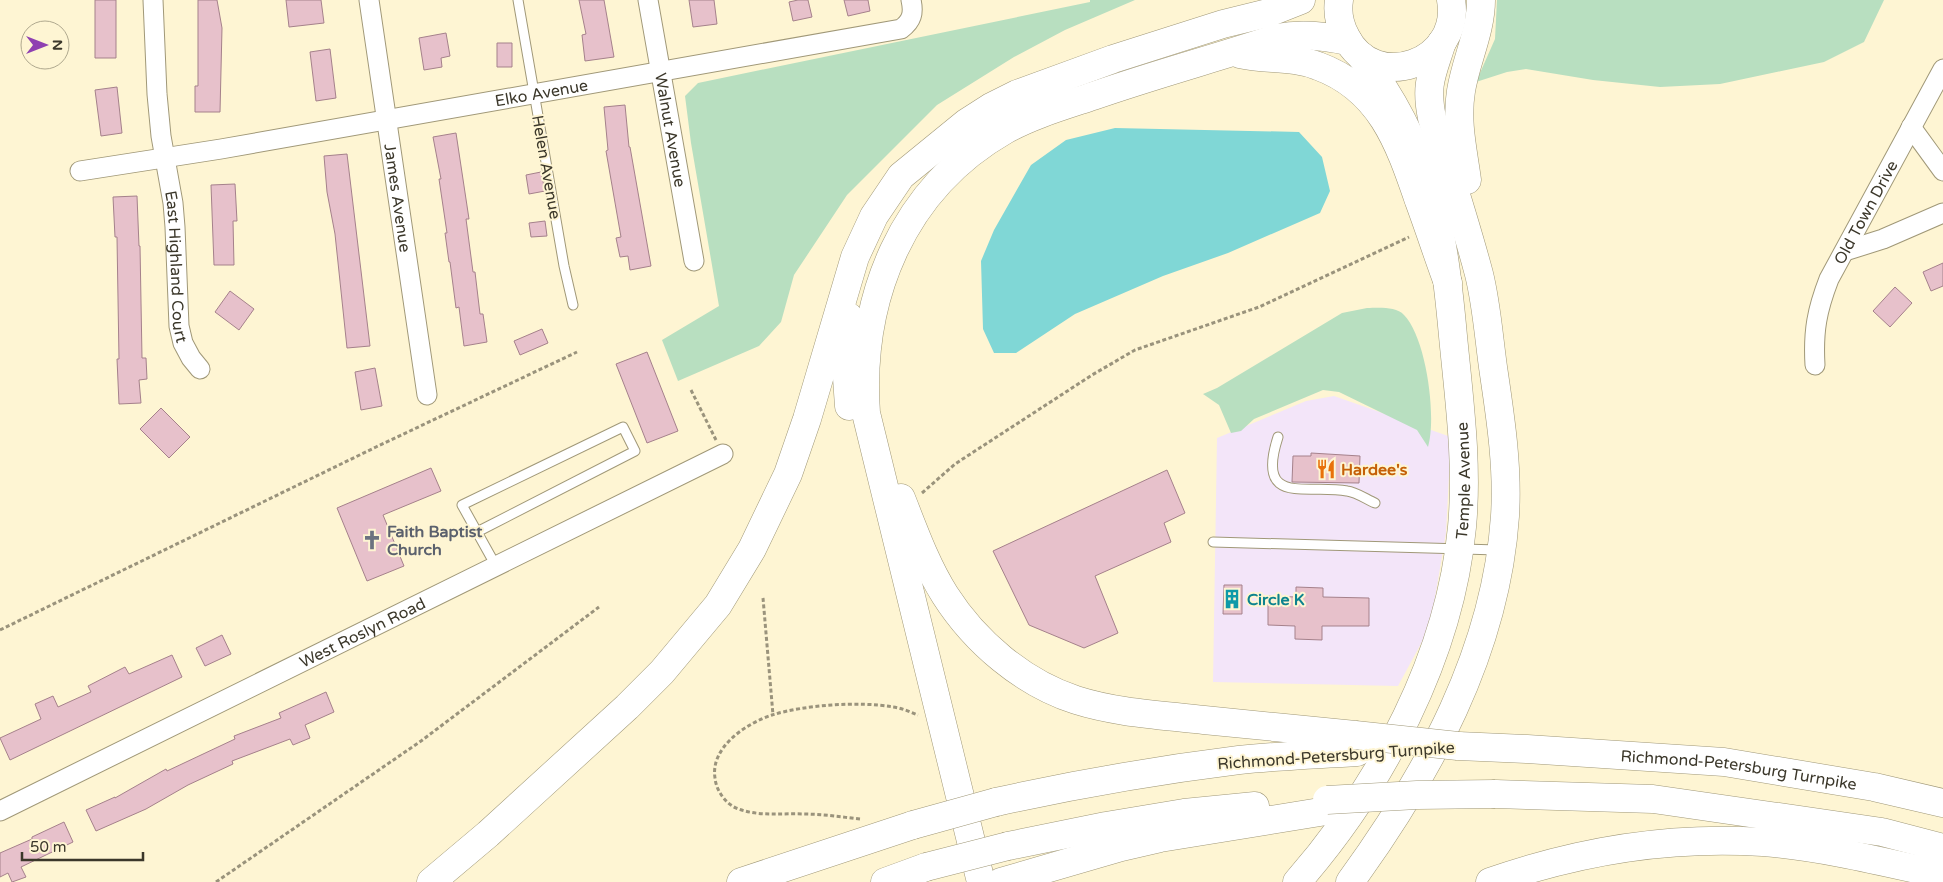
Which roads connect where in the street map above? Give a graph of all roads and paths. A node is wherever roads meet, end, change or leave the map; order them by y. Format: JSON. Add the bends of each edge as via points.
{"nodes":[{"id":1,"x":153,"y":0,"type":"edge"},
{"id":2,"x":369,"y":0,"type":"edge"},
{"id":3,"x":518,"y":0,"type":"edge"},
{"id":4,"x":648,"y":0,"type":"edge"},
{"id":5,"x":1240,"y":0,"type":"edge"},
{"id":6,"x":1301,"y":0,"type":"edge"},
{"id":7,"x":1338,"y":0,"type":"edge"},
{"id":8,"x":1451,"y":0,"type":"edge"},
{"id":9,"x":1481,"y":0,"type":"edge"},
{"id":10,"x":912,"y":9,"type":"edge"},
{"id":11,"x":1169,"y":42,"type":"junction"},
{"id":12,"x":1442,"y":42,"type":"junction"},
{"id":13,"x":1355,"y":49,"type":"junction"},
{"id":14,"x":1234,"y":52,"type":"junction"},
{"id":15,"x":1943,"y":69,"type":"edge"},
{"id":16,"x":661,"y":72,"type":"junction"},
{"id":17,"x":534,"y":94,"type":"junction"},
{"id":18,"x":387,"y":119,"type":"junction"},
{"id":19,"x":1911,"y":127,"type":"junction"},
{"id":20,"x":943,"y":141,"type":"junction"},
{"id":21,"x":165,"y":158,"type":"junction"},
{"id":22,"x":80,"y":171,"type":"dead end"},
{"id":23,"x":1943,"y":171,"type":"edge"},
{"id":24,"x":1943,"y":213,"type":"edge"},
{"id":25,"x":1429,"y":228,"type":"junction"},
{"id":26,"x":1845,"y":251,"type":"junction"},
{"id":27,"x":694,"y":261,"type":"dead end"},
{"id":28,"x":1479,"y":276,"type":"junction"},
{"id":29,"x":1448,"y":283,"type":"junction"},
{"id":30,"x":572,"y":305,"type":"dead end"},
{"id":31,"x":868,"y":336,"type":"junction"},
{"id":32,"x":577,"y":352,"type":"dead end"},
{"id":33,"x":1815,"y":365,"type":"dead end"},
{"id":34,"x":200,"y":369,"type":"dead end"},
{"id":35,"x":691,"y":390,"type":"dead end"},
{"id":36,"x":427,"y":396,"type":"dead end"},
{"id":37,"x":1278,"y":437,"type":"dead end"},
{"id":38,"x":723,"y":454,"type":"joint"},
{"id":39,"x":1375,"y":503,"type":"dead end"},
{"id":40,"x":904,"y":508,"type":"junction"},
{"id":41,"x":477,"y":532,"type":"junction"},
{"id":42,"x":1213,"y":542,"type":"dead end"},
{"id":43,"x":1460,"y":549,"type":"junction"},
{"id":44,"x":1501,"y":550,"type":"junction"},
{"id":45,"x":496,"y":566,"type":"junction"},
{"id":46,"x":763,"y":598,"type":"dead end"},
{"id":47,"x":599,"y":607,"type":"dead end"},
{"id":48,"x":0,"y":630,"type":"edge"},
{"id":49,"x":773,"y":715,"type":"junction"},
{"id":50,"x":926,"y":718,"type":"junction"},
{"id":51,"x":1356,"y":744,"type":"junction"},
{"id":52,"x":1943,"y":803,"type":"edge"},
{"id":53,"x":1323,"y":806,"type":"junction"},
{"id":54,"x":0,"y":811,"type":"edge"},
{"id":55,"x":863,"y":820,"type":"dead end"},
{"id":56,"x":1943,"y":848,"type":"edge"},
{"id":57,"x":1943,"y":875,"type":"edge"},
{"id":58,"x":1008,"y":880,"type":"edge"},
{"id":59,"x":216,"y":882,"type":"edge"},
{"id":60,"x":431,"y":882,"type":"edge"},
{"id":61,"x":741,"y":882,"type":"edge"},
{"id":62,"x":884,"y":882,"type":"edge"},
{"id":63,"x":966,"y":882,"type":"edge"},
{"id":64,"x":981,"y":882,"type":"edge"},
{"id":65,"x":1297,"y":882,"type":"edge"},
{"id":66,"x":1350,"y":882,"type":"edge"},
{"id":67,"x":1490,"y":882,"type":"edge"}],
"edges":[{"from":1,"to":21,"type":"street","name":"East Highland Court","via":[[157,94]]},
{"from":2,"to":18,"type":"street","name":"James Avenue"},
{"from":3,"to":17,"type":"lane","name":"Helen Avenue"},
{"from":4,"to":16,"type":"street","name":"Walnut Avenue"},
{"from":5,"to":11,"type":"main road","via":[[1199,16]]},
{"from":6,"to":11,"type":"main road"},
{"from":7,"to":13,"type":"main road","name":"Temple Avenue","via":[[1340,22]]},
{"from":8,"to":12,"type":"main road","via":[[1451,21]]},
{"from":9,"to":28,"type":"main road","via":[[1461,92],[1458,122]]},
{"from":10,"to":16,"type":"street","name":"Elko Avenue","via":[[908,24],[901,29]]},
{"from":11,"to":20,"type":"main road","via":[[1017,94],[991,107]]},
{"from":12,"to":13,"type":"main road","via":[[1427,57],[1408,66],[1387,67],[1374,63]]},
{"from":12,"to":28,"type":"main road","via":[[1429,82],[1430,105]]},
{"from":13,"to":14,"type":"main road","via":[[1314,35],[1296,35]]},
{"from":13,"to":29,"type":"main road","name":"Temple Avenue","via":[[1392,101],[1417,150],[1439,226]]},
{"from":14,"to":25,"type":"main road","via":[[1318,66],[1365,94],[1386,120],[1400,147]]},
{"from":14,"to":31,"type":"main road","via":[[1031,117],[980,146],[936,185],[902,232],[879,286]]},
{"from":15,"to":19,"type":"street","name":"Old Town Drive"},
{"from":16,"to":17,"type":"street","name":"Elko Avenue"},
{"from":16,"to":27,"type":"street","name":"Walnut Avenue"},
{"from":17,"to":18,"type":"street","name":"Elko Avenue"},
{"from":17,"to":30,"type":"lane","name":"Helen Avenue"},
{"from":18,"to":21,"type":"street","name":"Elko Avenue"},
{"from":18,"to":36,"type":"street","name":"James Avenue"},
{"from":19,"to":23,"type":"street"},
{"from":19,"to":26,"type":"street","name":"Old Town Drive"},
{"from":20,"to":50,"type":"main road","via":[[898,200],[874,240],[850,313],[846,364],[851,418]]},
{"from":20,"to":60,"type":"main road","via":[[901,176],[864,236],[788,474],[752,549],[718,605],[662,672],[627,707]]},
{"from":21,"to":22,"type":"street","name":"Elko Avenue"},
{"from":21,"to":34,"type":"street","name":"East Highland Court","via":[[174,211],[179,326],[191,358]]},
{"from":24,"to":26,"type":"street","via":[[1883,239]]},
{"from":25,"to":29,"type":"main road"},
{"from":25,"to":40,"type":"path","via":[[1259,307],[1135,350],[955,464]]},
{"from":26,"to":33,"type":"street","name":"Old Town Drive","via":[[1819,305],[1814,342]]},
{"from":28,"to":44,"type":"main road","via":[[1502,431],[1505,516]]},
{"from":29,"to":43,"type":"main road","name":"Temple Avenue","via":[[1464,467]]},
{"from":31,"to":40,"type":"main road","via":[[880,432]]},
{"from":31,"to":64,"type":"main road","via":[[864,392],[867,420]]},
{"from":32,"to":48,"type":"path"},
{"from":35,"to":38,"type":"path"},
{"from":37,"to":39,"type":"lane","via":[[1273,470],[1275,478],[1284,487],[1347,491]]},
{"from":38,"to":45,"type":"street","name":"West Roslyn Road"},
{"from":40,"to":51,"type":"main road","via":[[934,576],[959,615],[992,650],[1054,691],[1077,700],[1139,713]]},
{"from":41,"to":41,"type":"lane","via":[[635,450],[623,427],[462,504]]},
{"from":41,"to":45,"type":"lane"},
{"from":42,"to":43,"type":"lane"},
{"from":43,"to":44,"type":"lane"},
{"from":43,"to":65,"type":"main road","name":"Temple Avenue","via":[[1442,627],[1418,691],[1394,741],[1368,788]]},
{"from":44,"to":66,"type":"main road","via":[[1487,616],[1463,688],[1420,773]]},
{"from":45,"to":54,"type":"street","name":"West Roslyn Road"},
{"from":46,"to":49,"type":"path"},
{"from":47,"to":59,"type":"path","via":[[421,740]]},
{"from":49,"to":50,"type":"path","via":[[866,704],[894,707]]},
{"from":49,"to":55,"type":"path","via":[[738,734],[722,749],[714,772],[721,794],[733,806],[750,812]]},
{"from":50,"to":63,"type":"main road"},
{"from":51,"to":52,"type":"main road","name":"Richmond-Petersburg Turnpike","bridge":true,"via":[[1526,749],[1724,762],[1874,787]]},
{"from":51,"to":61,"type":"main road","name":"Richmond-Petersburg Turnpike","bridge":true,"via":[[1119,777],[996,802],[913,824]]},
{"from":53,"to":56,"type":"main road","bridge":true,"via":[[1417,795],[1653,799],[1882,832]]},
{"from":53,"to":58,"type":"main road","via":[[1121,847]]},
{"from":53,"to":62,"type":"main road","bridge":true,"via":[[1184,813],[1106,826],[1008,846],[926,867]]},
{"from":57,"to":67,"type":"main road","via":[[1805,847],[1726,841],[1602,851]]}]}
